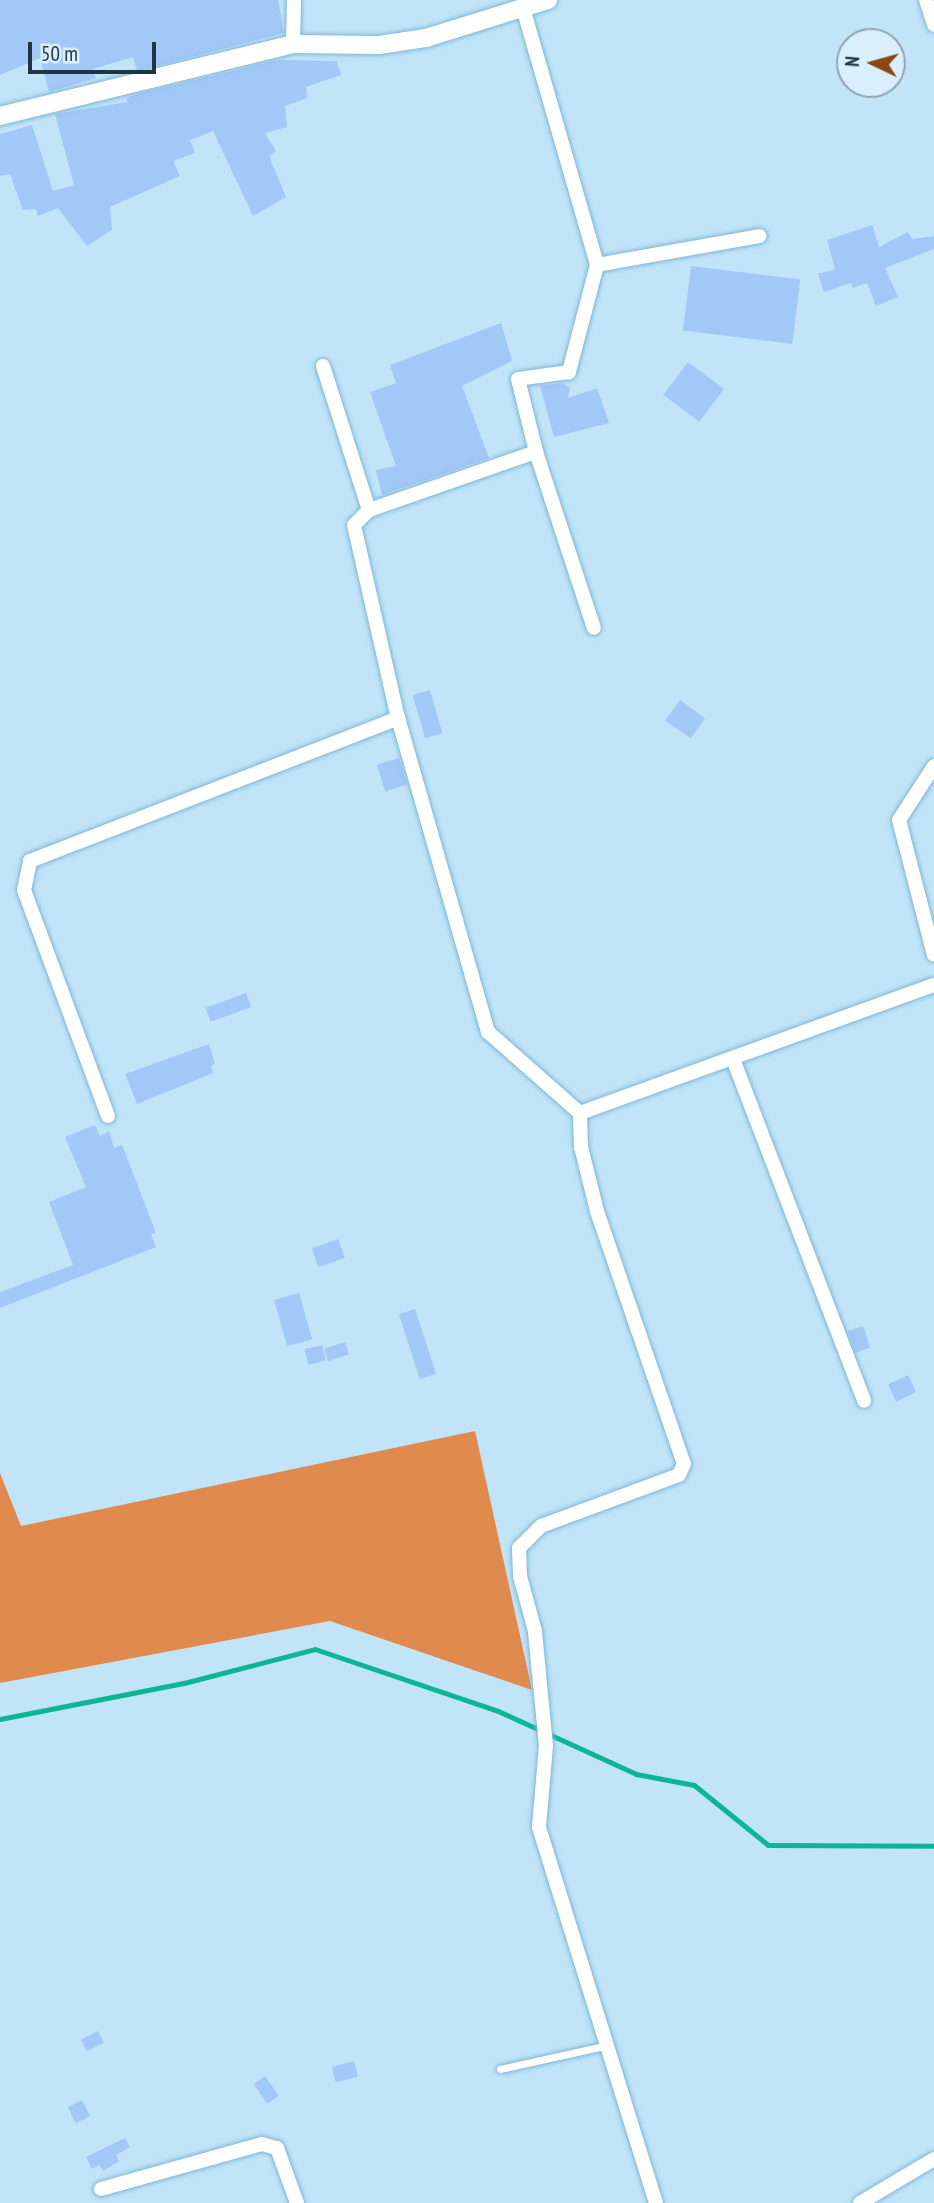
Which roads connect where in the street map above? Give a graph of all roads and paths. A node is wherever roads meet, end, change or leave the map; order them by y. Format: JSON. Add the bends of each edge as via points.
{"nodes":[{"id":1,"x":294,"y":0,"type":"edge"},
{"id":2,"x":548,"y":0,"type":"edge"},
{"id":3,"x":926,"y":0,"type":"edge"},
{"id":4,"x":523,"y":8,"type":"junction"},
{"id":5,"x":934,"y":25,"type":"edge"},
{"id":6,"x":293,"y":44,"type":"junction"},
{"id":7,"x":0,"y":116,"type":"edge"},
{"id":8,"x":759,"y":236,"type":"dead end"},
{"id":9,"x":597,"y":265,"type":"junction"},
{"id":10,"x":323,"y":366,"type":"dead end"},
{"id":11,"x":536,"y":452,"type":"junction"},
{"id":12,"x":369,"y":510,"type":"junction"},
{"id":13,"x":594,"y":628,"type":"dead end"},
{"id":14,"x":398,"y":718,"type":"junction"},
{"id":15,"x":934,"y":766,"type":"edge"},
{"id":16,"x":934,"y":955,"type":"edge"},
{"id":17,"x":934,"y":985,"type":"edge"},
{"id":18,"x":733,"y":1059,"type":"junction"},
{"id":19,"x":580,"y":1114,"type":"junction"},
{"id":20,"x":108,"y":1116,"type":"dead end"},
{"id":21,"x":864,"y":1401,"type":"dead end"},
{"id":22,"x":608,"y":2045,"type":"junction"},
{"id":23,"x":500,"y":2069,"type":"dead end"},
{"id":24,"x":934,"y":2159,"type":"edge"},
{"id":25,"x":101,"y":2189,"type":"dead end"},
{"id":26,"x":298,"y":2203,"type":"edge"},
{"id":27,"x":656,"y":2203,"type":"edge"},
{"id":28,"x":860,"y":2203,"type":"edge"}],
"edges":[{"from":1,"to":6,"type":"street"},
{"from":2,"to":4,"type":"street"},
{"from":3,"to":5,"type":"street"},
{"from":4,"to":6,"type":"street","via":[[426,37],[379,45]]},
{"from":4,"to":9,"type":"street"},
{"from":6,"to":7,"type":"street"},
{"from":8,"to":9,"type":"street"},
{"from":9,"to":11,"type":"street","via":[[569,372],[518,379]]},
{"from":10,"to":12,"type":"street"},
{"from":11,"to":12,"type":"street"},
{"from":11,"to":13,"type":"street"},
{"from":12,"to":14,"type":"street","via":[[354,525]]},
{"from":14,"to":19,"type":"street","via":[[488,1032]]},
{"from":14,"to":20,"type":"street","via":[[30,861],[24,890]]},
{"from":15,"to":16,"type":"street","via":[[899,820]]},
{"from":17,"to":18,"type":"street"},
{"from":18,"to":19,"type":"street"},
{"from":18,"to":21,"type":"street"},
{"from":19,"to":22,"type":"street","via":[[581,1147],[597,1211],[684,1464],[679,1475],[541,1526],[519,1548],[520,1576],[535,1631],[546,1746],[539,1827]]},
{"from":22,"to":23,"type":"lane"},
{"from":22,"to":27,"type":"street"},
{"from":24,"to":28,"type":"street"},
{"from":25,"to":26,"type":"street","via":[[262,2144],[277,2148]]}]}
